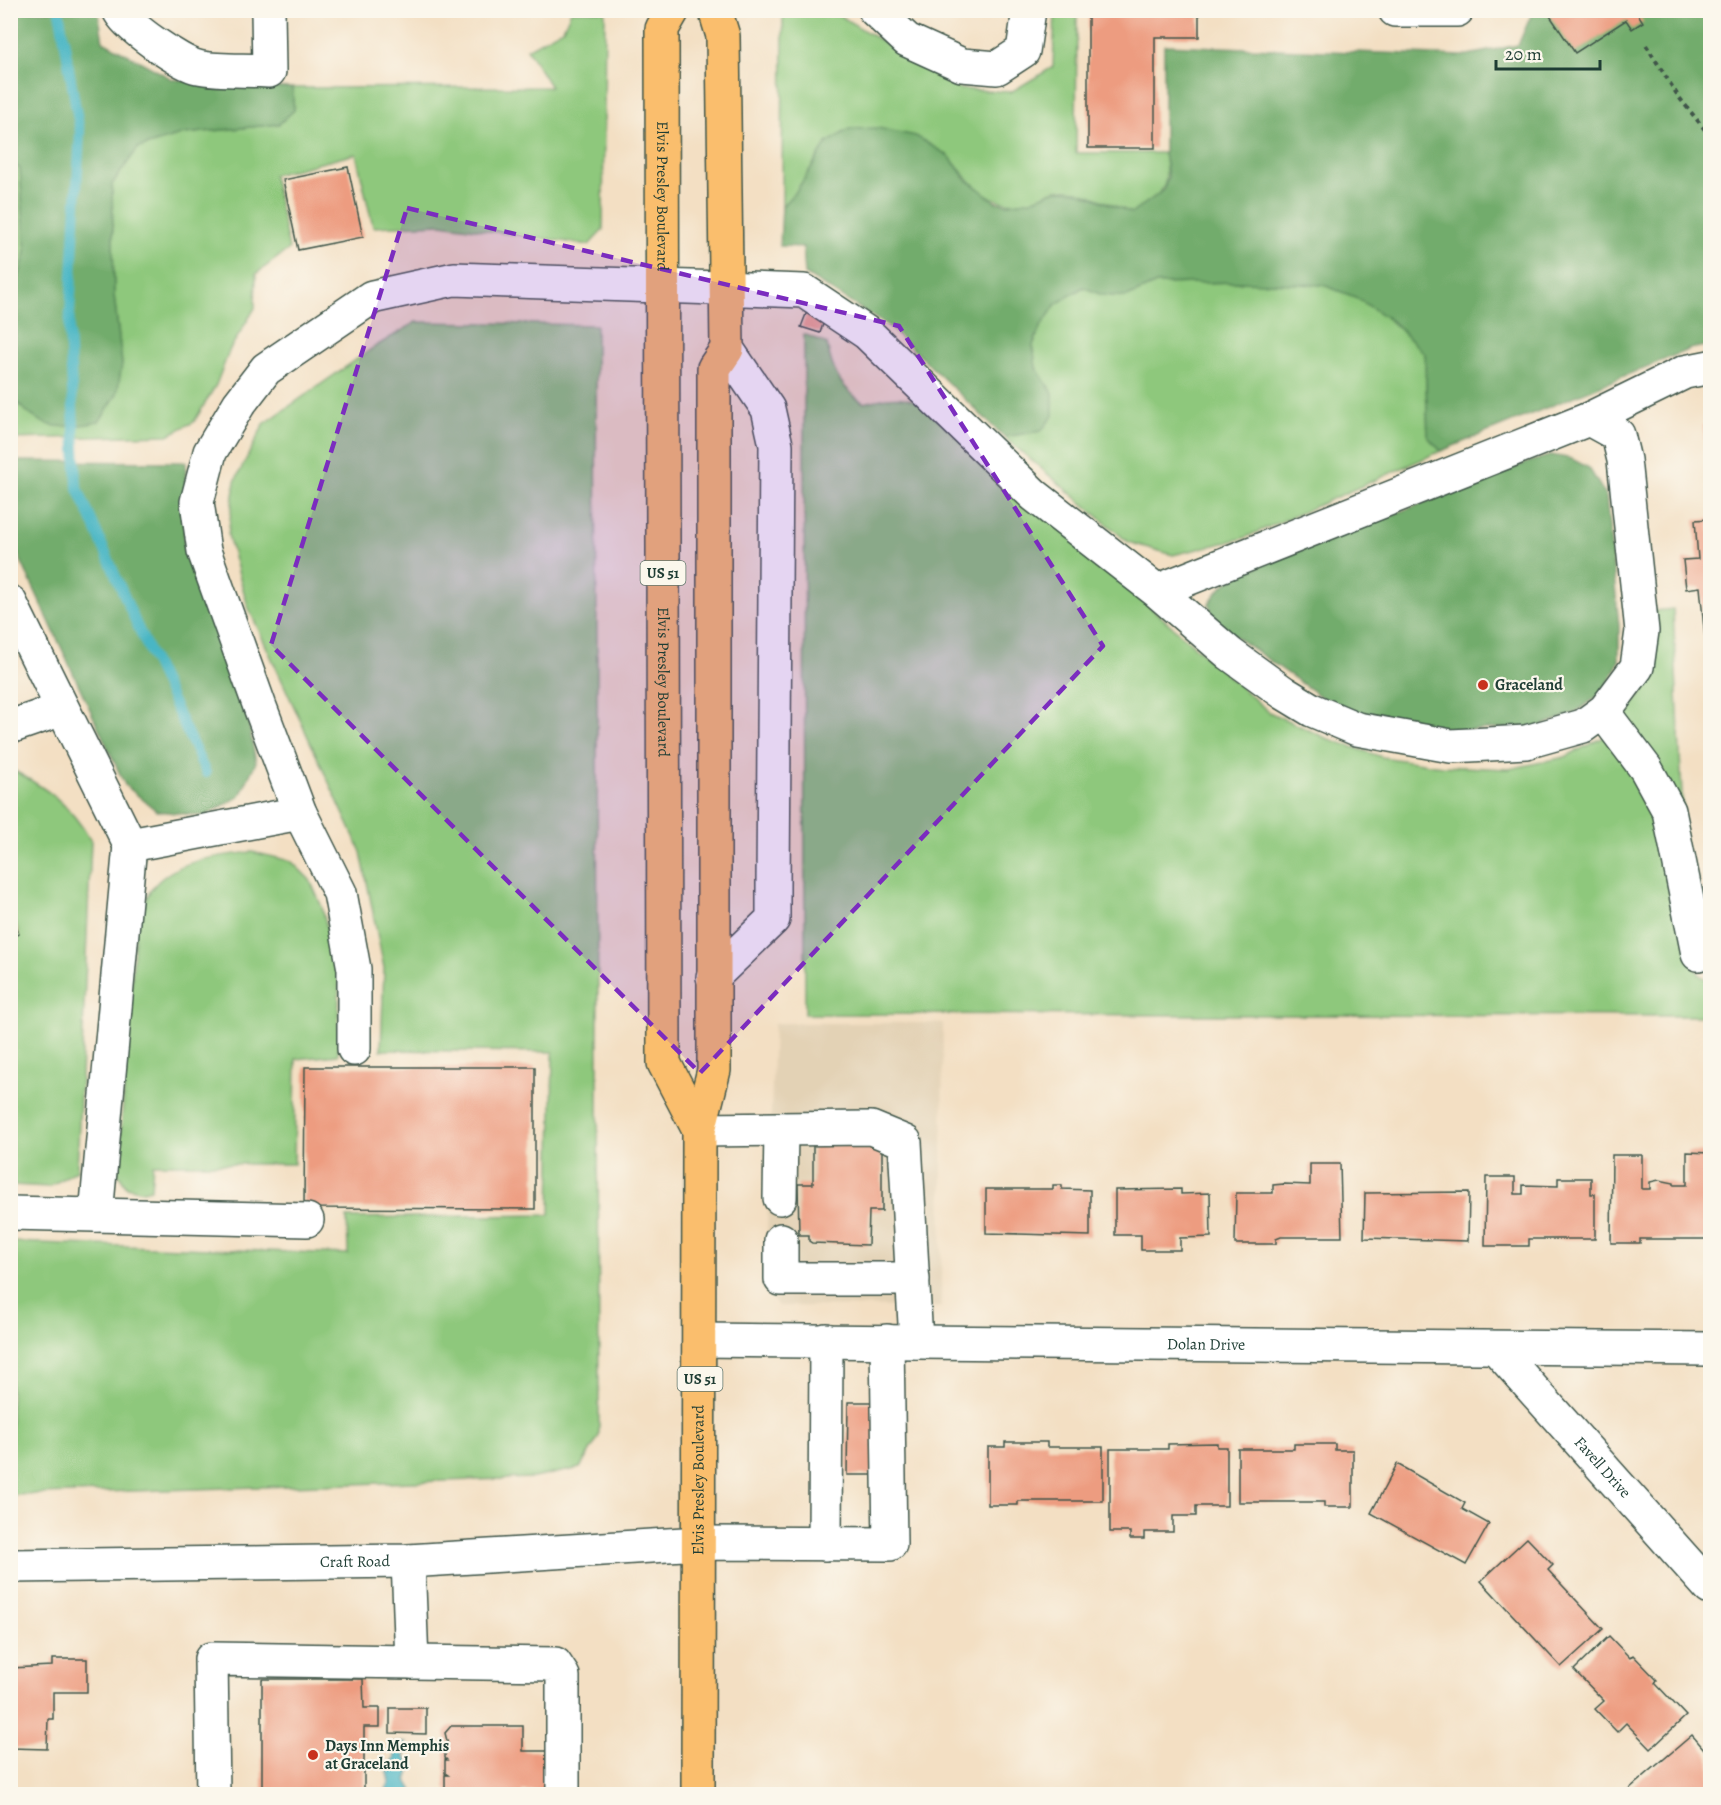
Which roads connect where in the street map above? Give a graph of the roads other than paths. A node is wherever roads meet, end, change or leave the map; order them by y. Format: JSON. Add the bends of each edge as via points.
{"nodes":[{"id":1,"x":119,"y":10,"type":"edge"},
{"id":2,"x":268,"y":10,"type":"edge"},
{"id":3,"x":672,"y":10,"type":"edge"},
{"id":4,"x":715,"y":10,"type":"edge"},
{"id":5,"x":875,"y":10,"type":"edge"},
{"id":6,"x":1029,"y":10,"type":"edge"},
{"id":7,"x":1395,"y":10,"type":"edge"},
{"id":8,"x":1457,"y":10,"type":"edge"},
{"id":9,"x":664,"y":285,"type":"junction"},
{"id":10,"x":727,"y":287,"type":"junction"},
{"id":11,"x":727,"y":349,"type":"junction"},
{"id":12,"x":1710,"y":367,"type":"edge"},
{"id":13,"x":1589,"y":418,"type":"junction"},
{"id":14,"x":1157,"y":591,"type":"junction"},
{"id":15,"x":10,"y":602,"type":"edge"},
{"id":16,"x":62,"y":709,"type":"junction"},
{"id":17,"x":1603,"y":712,"type":"junction"},
{"id":18,"x":10,"y":727,"type":"edge"},
{"id":19,"x":300,"y":813,"type":"junction"},
{"id":20,"x":130,"y":845,"type":"junction"},
{"id":21,"x":1698,"y":954,"type":"dead end"},
{"id":22,"x":713,"y":977,"type":"junction"},
{"id":23,"x":354,"y":1049,"type":"dead end"},
{"id":24,"x":782,"y":1129,"type":"junction"},
{"id":25,"x":699,"y":1130,"type":"junction"},
{"id":26,"x":780,"y":1198,"type":"dead end"},
{"id":27,"x":10,"y":1214,"type":"edge"},
{"id":28,"x":96,"y":1215,"type":"junction"},
{"id":29,"x":307,"y":1220,"type":"dead end"},
{"id":30,"x":780,"y":1240,"type":"dead end"},
{"id":31,"x":913,"y":1279,"type":"junction"},
{"id":32,"x":700,"y":1341,"type":"junction"},
{"id":33,"x":826,"y":1341,"type":"junction"},
{"id":34,"x":902,"y":1341,"type":"junction"},
{"id":35,"x":1496,"y":1348,"type":"junction"},
{"id":36,"x":1710,"y":1350,"type":"edge"},
{"id":37,"x":700,"y":1542,"type":"junction"},
{"id":38,"x":825,"y":1544,"type":"junction"},
{"id":39,"x":408,"y":1561,"type":"junction"},
{"id":40,"x":10,"y":1566,"type":"edge"},
{"id":41,"x":1710,"y":1588,"type":"edge"},
{"id":42,"x":412,"y":1662,"type":"junction"},
{"id":43,"x":213,"y":1794,"type":"edge"},
{"id":44,"x":563,"y":1794,"type":"edge"},
{"id":45,"x":698,"y":1794,"type":"edge"}],
"edges":[{"from":1,"to":2,"type":"street","via":[[136,31],[197,67],[269,70]]},
{"from":3,"to":9,"type":"main road","name":"Elvis Presley Boulevard","number":"US 51","via":[[662,29]]},
{"from":4,"to":10,"type":"main road","name":"Elvis Presley Boulevard","number":"US 51","via":[[723,36]]},
{"from":5,"to":6,"type":"street","via":[[907,40],[962,65],[998,68],[1023,51]]},
{"from":7,"to":8,"type":"street"},
{"from":9,"to":10,"type":"street"},
{"from":9,"to":19,"type":"street","via":[[454,279],[372,297],[266,369],[239,404],[210,452],[197,502],[203,541]]},
{"from":9,"to":25,"type":"main road","name":"Elvis Presley Boulevard","number":"US 51","via":[[664,1063]]},
{"from":10,"to":11,"type":"main road","name":"Elvis Presley Boulevard","number":"US 51"},
{"from":10,"to":14,"type":"street","via":[[804,291],[867,333],[1034,495]]},
{"from":11,"to":22,"type":"main road","name":"Elvis Presley Boulevard","number":"US 51","via":[[714,368]]},
{"from":11,"to":22,"type":"street","via":[[768,409],[776,445],[773,885],[772,919]]},
{"from":12,"to":13,"type":"street","via":[[1685,372]]},
{"from":13,"to":14,"type":"street"},
{"from":13,"to":17,"type":"street","via":[[1618,435],[1642,631],[1637,668]]},
{"from":14,"to":17,"type":"street","via":[[1230,654],[1284,693],[1357,729],[1451,746],[1526,742],[1583,726]]},
{"from":15,"to":16,"type":"street"},
{"from":16,"to":18,"type":"street"},
{"from":16,"to":20,"type":"street"},
{"from":17,"to":21,"type":"street","via":[[1646,769],[1669,811]]},
{"from":19,"to":20,"type":"street"},
{"from":19,"to":23,"type":"street","via":[[339,893],[354,969]]},
{"from":20,"to":28,"type":"street"},
{"from":22,"to":25,"type":"main road","name":"Elvis Presley Boulevard","number":"US 51","via":[[714,1070]]},
{"from":24,"to":25,"type":"street"},
{"from":24,"to":26,"type":"street"},
{"from":24,"to":31,"type":"street","via":[[871,1128],[905,1142]]},
{"from":25,"to":32,"type":"main road","name":"Elvis Presley Boulevard","number":"US 51"},
{"from":27,"to":28,"type":"street"},
{"from":28,"to":29,"type":"street"},
{"from":30,"to":31,"type":"street","via":[[781,1279]]},
{"from":31,"to":34,"type":"street"},
{"from":32,"to":33,"type":"street","name":"Dolan Drive"},
{"from":32,"to":37,"type":"main road","name":"Elvis Presley Boulevard","number":"US 51"},
{"from":33,"to":34,"type":"street","name":"Dolan Drive"},
{"from":33,"to":38,"type":"street"},
{"from":34,"to":35,"type":"street","name":"Dolan Drive"},
{"from":34,"to":38,"type":"street","name":"Craft Road","via":[[890,1544]]},
{"from":35,"to":36,"type":"street","name":"Dolan Drive"},
{"from":35,"to":41,"type":"street","name":"Favell Drive"},
{"from":37,"to":38,"type":"street","name":"Craft Road"},
{"from":37,"to":39,"type":"street","name":"Craft Road"},
{"from":37,"to":45,"type":"main road","name":"Elvis Presley Boulevard","number":"US 51"},
{"from":39,"to":40,"type":"street","name":"Craft Road"},
{"from":39,"to":42,"type":"street"},
{"from":42,"to":43,"type":"street","via":[[212,1659]]},
{"from":42,"to":44,"type":"street","via":[[555,1664],[563,1676]]}]}
